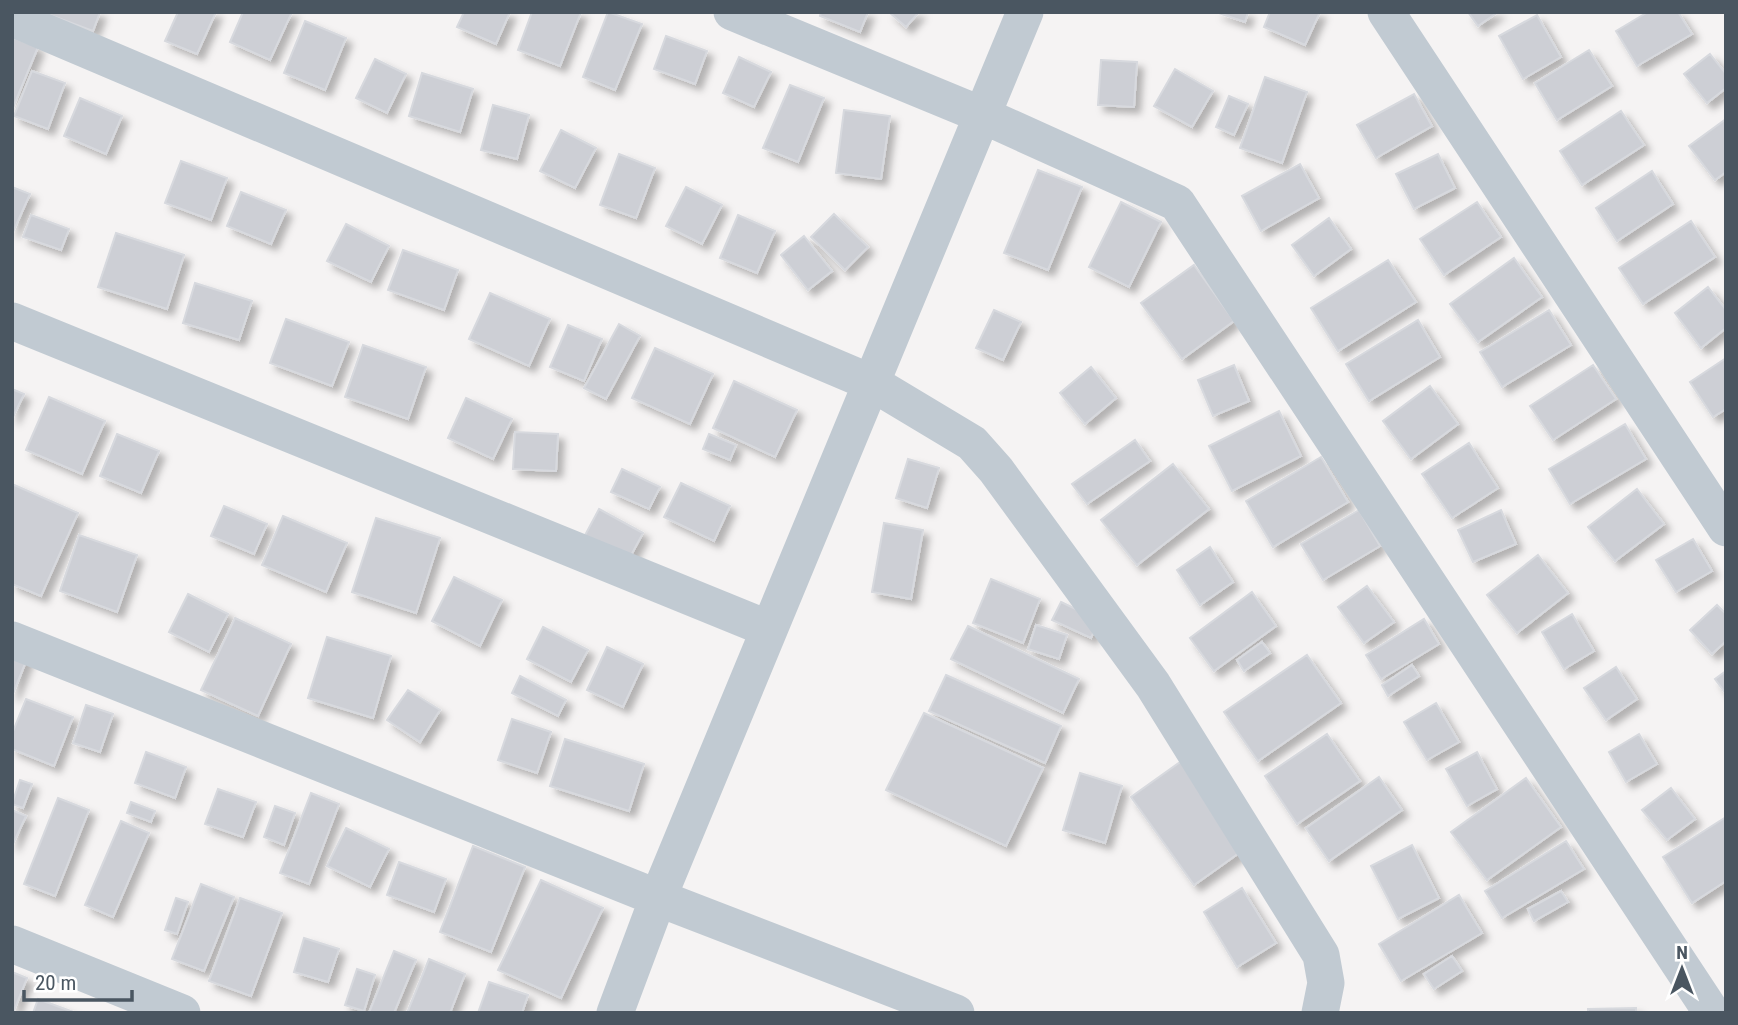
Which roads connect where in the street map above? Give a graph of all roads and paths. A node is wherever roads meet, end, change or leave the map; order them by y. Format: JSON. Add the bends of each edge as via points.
{"nodes":[{"id":1,"x":732,"y":12,"type":"edge"},
{"id":2,"x":1025,"y":12,"type":"edge"},
{"id":3,"x":1386,"y":12,"type":"edge"},
{"id":4,"x":12,"y":18,"type":"edge"},
{"id":5,"x":982,"y":115,"type":"junction"},
{"id":6,"x":12,"y":321,"type":"edge"},
{"id":7,"x":872,"y":383,"type":"junction"},
{"id":8,"x":1726,"y":528,"type":"edge"},
{"id":9,"x":769,"y":629,"type":"junction"},
{"id":10,"x":12,"y":640,"type":"edge"},
{"id":11,"x":658,"y":898,"type":"junction"},
{"id":12,"x":12,"y":944,"type":"edge"},
{"id":13,"x":182,"y":1013,"type":"edge"},
{"id":14,"x":615,"y":1013,"type":"edge"},
{"id":15,"x":956,"y":1013,"type":"edge"},
{"id":16,"x":1320,"y":1013,"type":"edge"},
{"id":17,"x":1712,"y":1013,"type":"edge"}],
"edges":[{"from":1,"to":5,"type":"street"},
{"from":2,"to":5,"type":"street"},
{"from":3,"to":8,"type":"street"},
{"from":4,"to":7,"type":"street"},
{"from":5,"to":7,"type":"street"},
{"from":5,"to":17,"type":"street","via":[[1177,203]]},
{"from":6,"to":9,"type":"street"},
{"from":7,"to":9,"type":"street"},
{"from":7,"to":16,"type":"street","via":[[972,443],[1145,675],[1321,955],[1326,983]]},
{"from":9,"to":11,"type":"street"},
{"from":10,"to":11,"type":"street"},
{"from":11,"to":14,"type":"street"},
{"from":11,"to":15,"type":"street"},
{"from":12,"to":13,"type":"street"}]}
